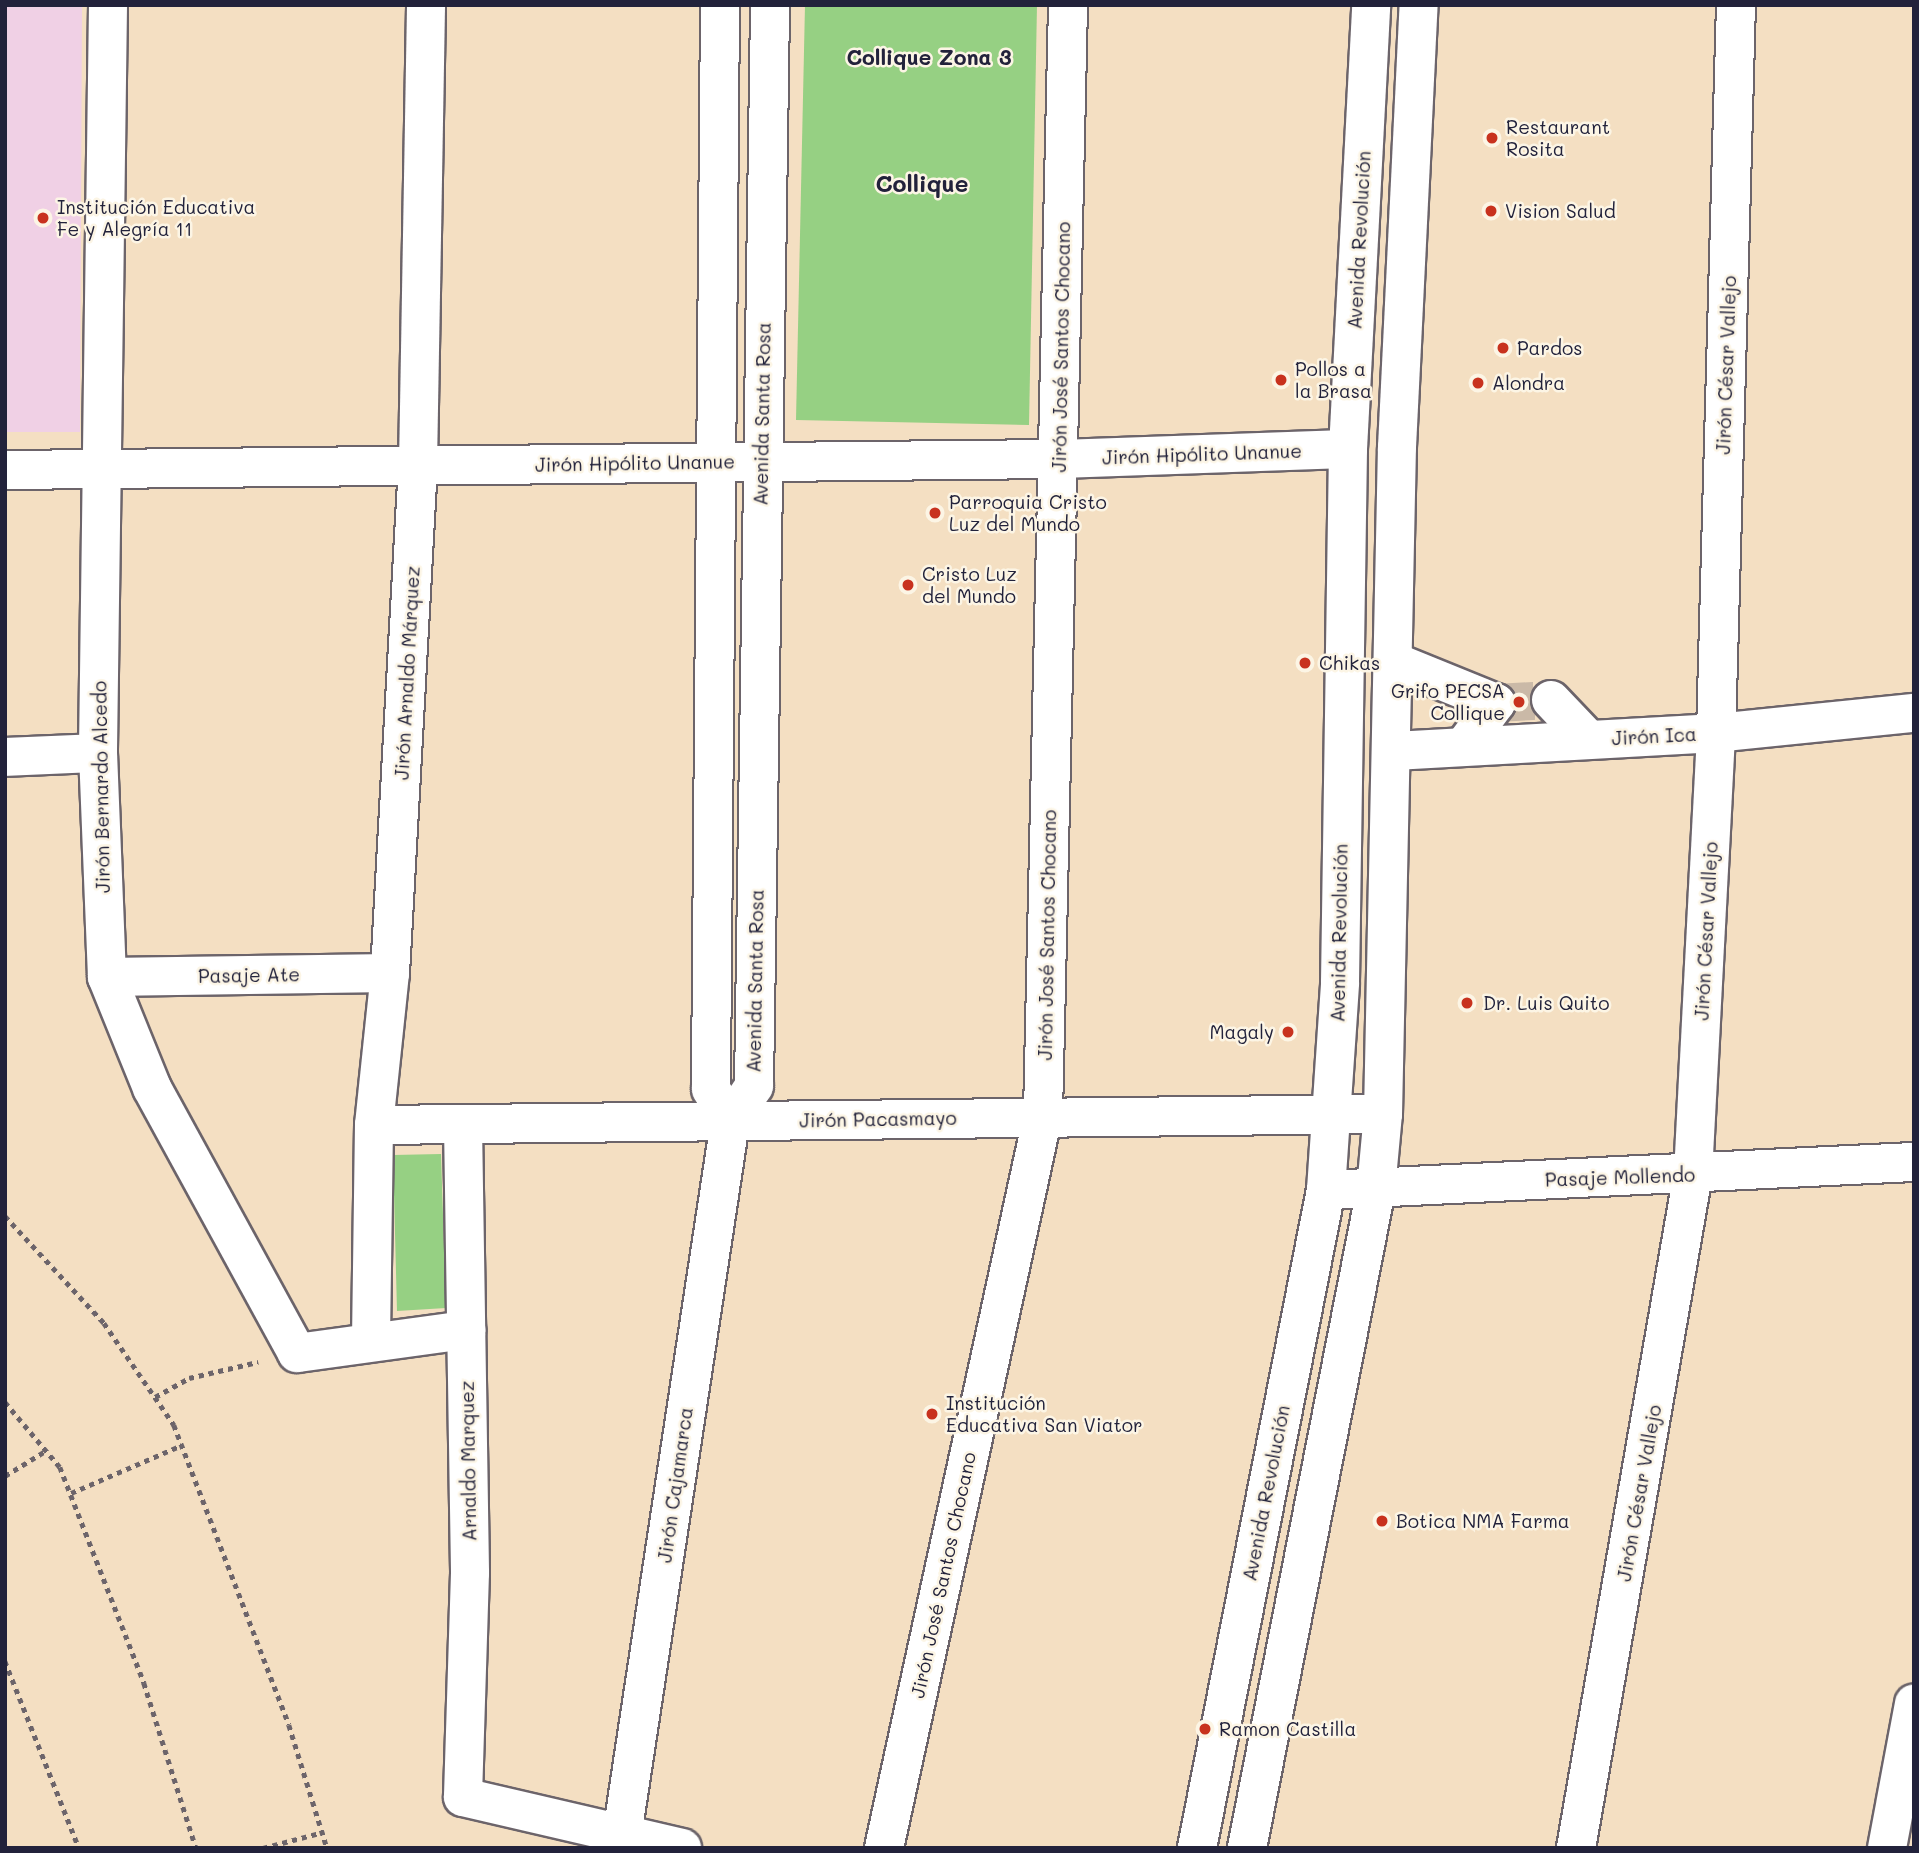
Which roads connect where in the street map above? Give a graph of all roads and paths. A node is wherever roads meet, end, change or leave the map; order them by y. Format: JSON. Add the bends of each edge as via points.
{"nodes":[{"id":1,"x":108,"y":5,"type":"edge"},
{"id":2,"x":426,"y":5,"type":"edge"},
{"id":3,"x":720,"y":5,"type":"edge"},
{"id":4,"x":770,"y":5,"type":"edge"},
{"id":5,"x":1068,"y":5,"type":"edge"},
{"id":6,"x":1371,"y":5,"type":"edge"},
{"id":7,"x":1419,"y":5,"type":"edge"},
{"id":8,"x":1736,"y":5,"type":"edge"},
{"id":9,"x":1348,"y":449,"type":"junction"},
{"id":10,"x":1058,"y":459,"type":"junction"},
{"id":11,"x":760,"y":462,"type":"junction"},
{"id":12,"x":712,"y":463,"type":"junction"},
{"id":13,"x":418,"y":465,"type":"junction"},
{"id":14,"x":102,"y":469,"type":"junction"},
{"id":15,"x":5,"y":470,"type":"edge"},
{"id":16,"x":1395,"y":662,"type":"junction"},
{"id":17,"x":1551,"y":700,"type":"dead end"},
{"id":18,"x":1914,"y":713,"type":"edge"},
{"id":19,"x":1716,"y":733,"type":"junction"},
{"id":20,"x":1588,"y":739,"type":"junction"},
{"id":21,"x":1464,"y":746,"type":"junction"},
{"id":22,"x":1394,"y":751,"type":"junction"},
{"id":23,"x":97,"y":753,"type":"junction"},
{"id":24,"x":5,"y":757,"type":"edge"},
{"id":25,"x":390,"y":973,"type":"junction"},
{"id":26,"x":107,"y":977,"type":"junction"},
{"id":27,"x":1332,"y":1113,"type":"junction"},
{"id":28,"x":1383,"y":1114,"type":"junction"},
{"id":29,"x":1043,"y":1115,"type":"junction"},
{"id":30,"x":730,"y":1122,"type":"junction"},
{"id":31,"x":374,"y":1125,"type":"junction"},
{"id":32,"x":463,"y":1125,"type":"junction"},
{"id":33,"x":1914,"y":1162,"type":"edge"},
{"id":34,"x":1693,"y":1174,"type":"junction"},
{"id":35,"x":1376,"y":1189,"type":"junction"},
{"id":36,"x":1326,"y":1190,"type":"junction"},
{"id":37,"x":5,"y":1216,"type":"edge"},
{"id":38,"x":466,"y":1330,"type":"junction"},
{"id":39,"x":371,"y":1340,"type":"junction"},
{"id":40,"x":297,"y":1353,"type":"junction"},
{"id":41,"x":155,"y":1397,"type":"junction"},
{"id":42,"x":5,"y":1402,"type":"edge"},
{"id":43,"x":182,"y":1445,"type":"junction"},
{"id":44,"x":47,"y":1450,"type":"junction"},
{"id":45,"x":5,"y":1476,"type":"edge"},
{"id":46,"x":71,"y":1493,"type":"junction"},
{"id":47,"x":5,"y":1661,"type":"edge"},
{"id":48,"x":1914,"y":1704,"type":"edge"},
{"id":49,"x":323,"y":1832,"type":"junction"},
{"id":50,"x":622,"y":1840,"type":"edge"},
{"id":51,"x":79,"y":1848,"type":"edge"},
{"id":52,"x":196,"y":1848,"type":"edge"},
{"id":53,"x":263,"y":1848,"type":"edge"},
{"id":54,"x":327,"y":1848,"type":"edge"},
{"id":55,"x":682,"y":1848,"type":"edge"},
{"id":56,"x":884,"y":1848,"type":"edge"},
{"id":57,"x":1197,"y":1848,"type":"edge"},
{"id":58,"x":1247,"y":1848,"type":"edge"},
{"id":59,"x":1576,"y":1848,"type":"edge"},
{"id":60,"x":1887,"y":1848,"type":"edge"}],
"edges":[{"from":1,"to":14,"type":"street","name":"Jirón Bernardo Alcedo"},
{"from":2,"to":13,"type":"street","name":"Jirón Arnaldo Márquez"},
{"from":3,"to":12,"type":"street"},
{"from":4,"to":11,"type":"street","name":"Avenida Santa Rosa"},
{"from":5,"to":10,"type":"street","name":"Jirón José Santos Chocano"},
{"from":6,"to":9,"type":"street","name":"Avenida Revolución"},
{"from":7,"to":16,"type":"street","via":[[1397,447]]},
{"from":8,"to":19,"type":"street","name":"Jirón César Vallejo"},
{"from":9,"to":10,"type":"street","name":"Jirón Hipólito Unanue"},
{"from":9,"to":27,"type":"street","name":"Avenida Revolución"},
{"from":10,"to":11,"type":"street","name":"Jirón Hipólito Unanue"},
{"from":10,"to":29,"type":"street","name":"Jirón José Santos Chocano"},
{"from":11,"to":12,"type":"street","name":"Jirón Hipólito Unanue"},
{"from":11,"to":30,"type":"street","name":"Avenida Santa Rosa","via":[[754,1086]]},
{"from":12,"to":13,"type":"street","name":"Jirón Hipólito Unanue"},
{"from":12,"to":30,"type":"street","via":[[711,1089]]},
{"from":13,"to":14,"type":"street","name":"Jirón Hipólito Unanue"},
{"from":13,"to":25,"type":"street","name":"Jirón Arnaldo Márquez"},
{"from":14,"to":15,"type":"street","name":"Jirón Hipólito Unanue"},
{"from":14,"to":23,"type":"street","name":"Jirón Bernardo Alcedo"},
{"from":16,"to":21,"type":"street","via":[[1496,703]]},
{"from":16,"to":22,"type":"street"},
{"from":17,"to":20,"type":"street"},
{"from":18,"to":19,"type":"street","name":"Jirón Ica"},
{"from":19,"to":20,"type":"street","name":"Jirón Ica"},
{"from":19,"to":34,"type":"street","name":"Jirón César Vallejo"},
{"from":20,"to":21,"type":"street","name":"Jirón Ica"},
{"from":21,"to":22,"type":"street","name":"Jirón Ica"},
{"from":22,"to":28,"type":"street"},
{"from":23,"to":24,"type":"street"},
{"from":23,"to":26,"type":"street","name":"Jirón Bernardo Alcedo"},
{"from":25,"to":26,"type":"street","name":"Pasaje Ate"},
{"from":25,"to":31,"type":"street","name":"Jirón Arnaldo Márquez"},
{"from":26,"to":40,"type":"street","name":"Jirón Bernardo Alcedo","via":[[152,1088]]},
{"from":27,"to":28,"type":"street","name":"Jirón Pacasmayo"},
{"from":27,"to":29,"type":"street","name":"Jirón Pacasmayo"},
{"from":27,"to":36,"type":"street","name":"Avenida Revolución"},
{"from":28,"to":35,"type":"street"},
{"from":29,"to":30,"type":"street","name":"Jirón Pacasmayo"},
{"from":29,"to":56,"type":"street","name":"Jirón José Santos Chocano"},
{"from":30,"to":32,"type":"street","name":"Jirón Pacasmayo"},
{"from":30,"to":50,"type":"street","name":"Jirón Cajamarca"},
{"from":31,"to":32,"type":"street","name":"Jirón Pacasmayo"},
{"from":31,"to":39,"type":"street","name":"Jirón Arnaldo Márquez"},
{"from":32,"to":38,"type":"street","name":"Arnaldo Marquez"},
{"from":33,"to":34,"type":"street","name":"Pasaje Mollendo"},
{"from":34,"to":35,"type":"street","name":"Pasaje Mollendo"},
{"from":34,"to":59,"type":"street","name":"Jirón César Vallejo"},
{"from":35,"to":36,"type":"street","name":"Pasaje Mollendo"},
{"from":35,"to":58,"type":"street"},
{"from":36,"to":57,"type":"street","name":"Avenida Revolución"},
{"from":37,"to":41,"type":"path","via":[[104,1323]]},
{"from":38,"to":39,"type":"street"},
{"from":38,"to":50,"type":"street","name":"Arnaldo Marquez","via":[[470,1573],[463,1797]]},
{"from":39,"to":40,"type":"street"},
{"from":40,"to":41,"type":"path","via":[[189,1378]]},
{"from":41,"to":43,"type":"path"},
{"from":42,"to":44,"type":"path"},
{"from":43,"to":46,"type":"path"},
{"from":43,"to":49,"type":"path"},
{"from":44,"to":45,"type":"path"},
{"from":44,"to":46,"type":"path"},
{"from":46,"to":52,"type":"path","via":[[144,1683]]},
{"from":47,"to":51,"type":"path"},
{"from":48,"to":60,"type":"street"},
{"from":49,"to":53,"type":"path"},
{"from":49,"to":54,"type":"path"},
{"from":50,"to":55,"type":"street"}]}
